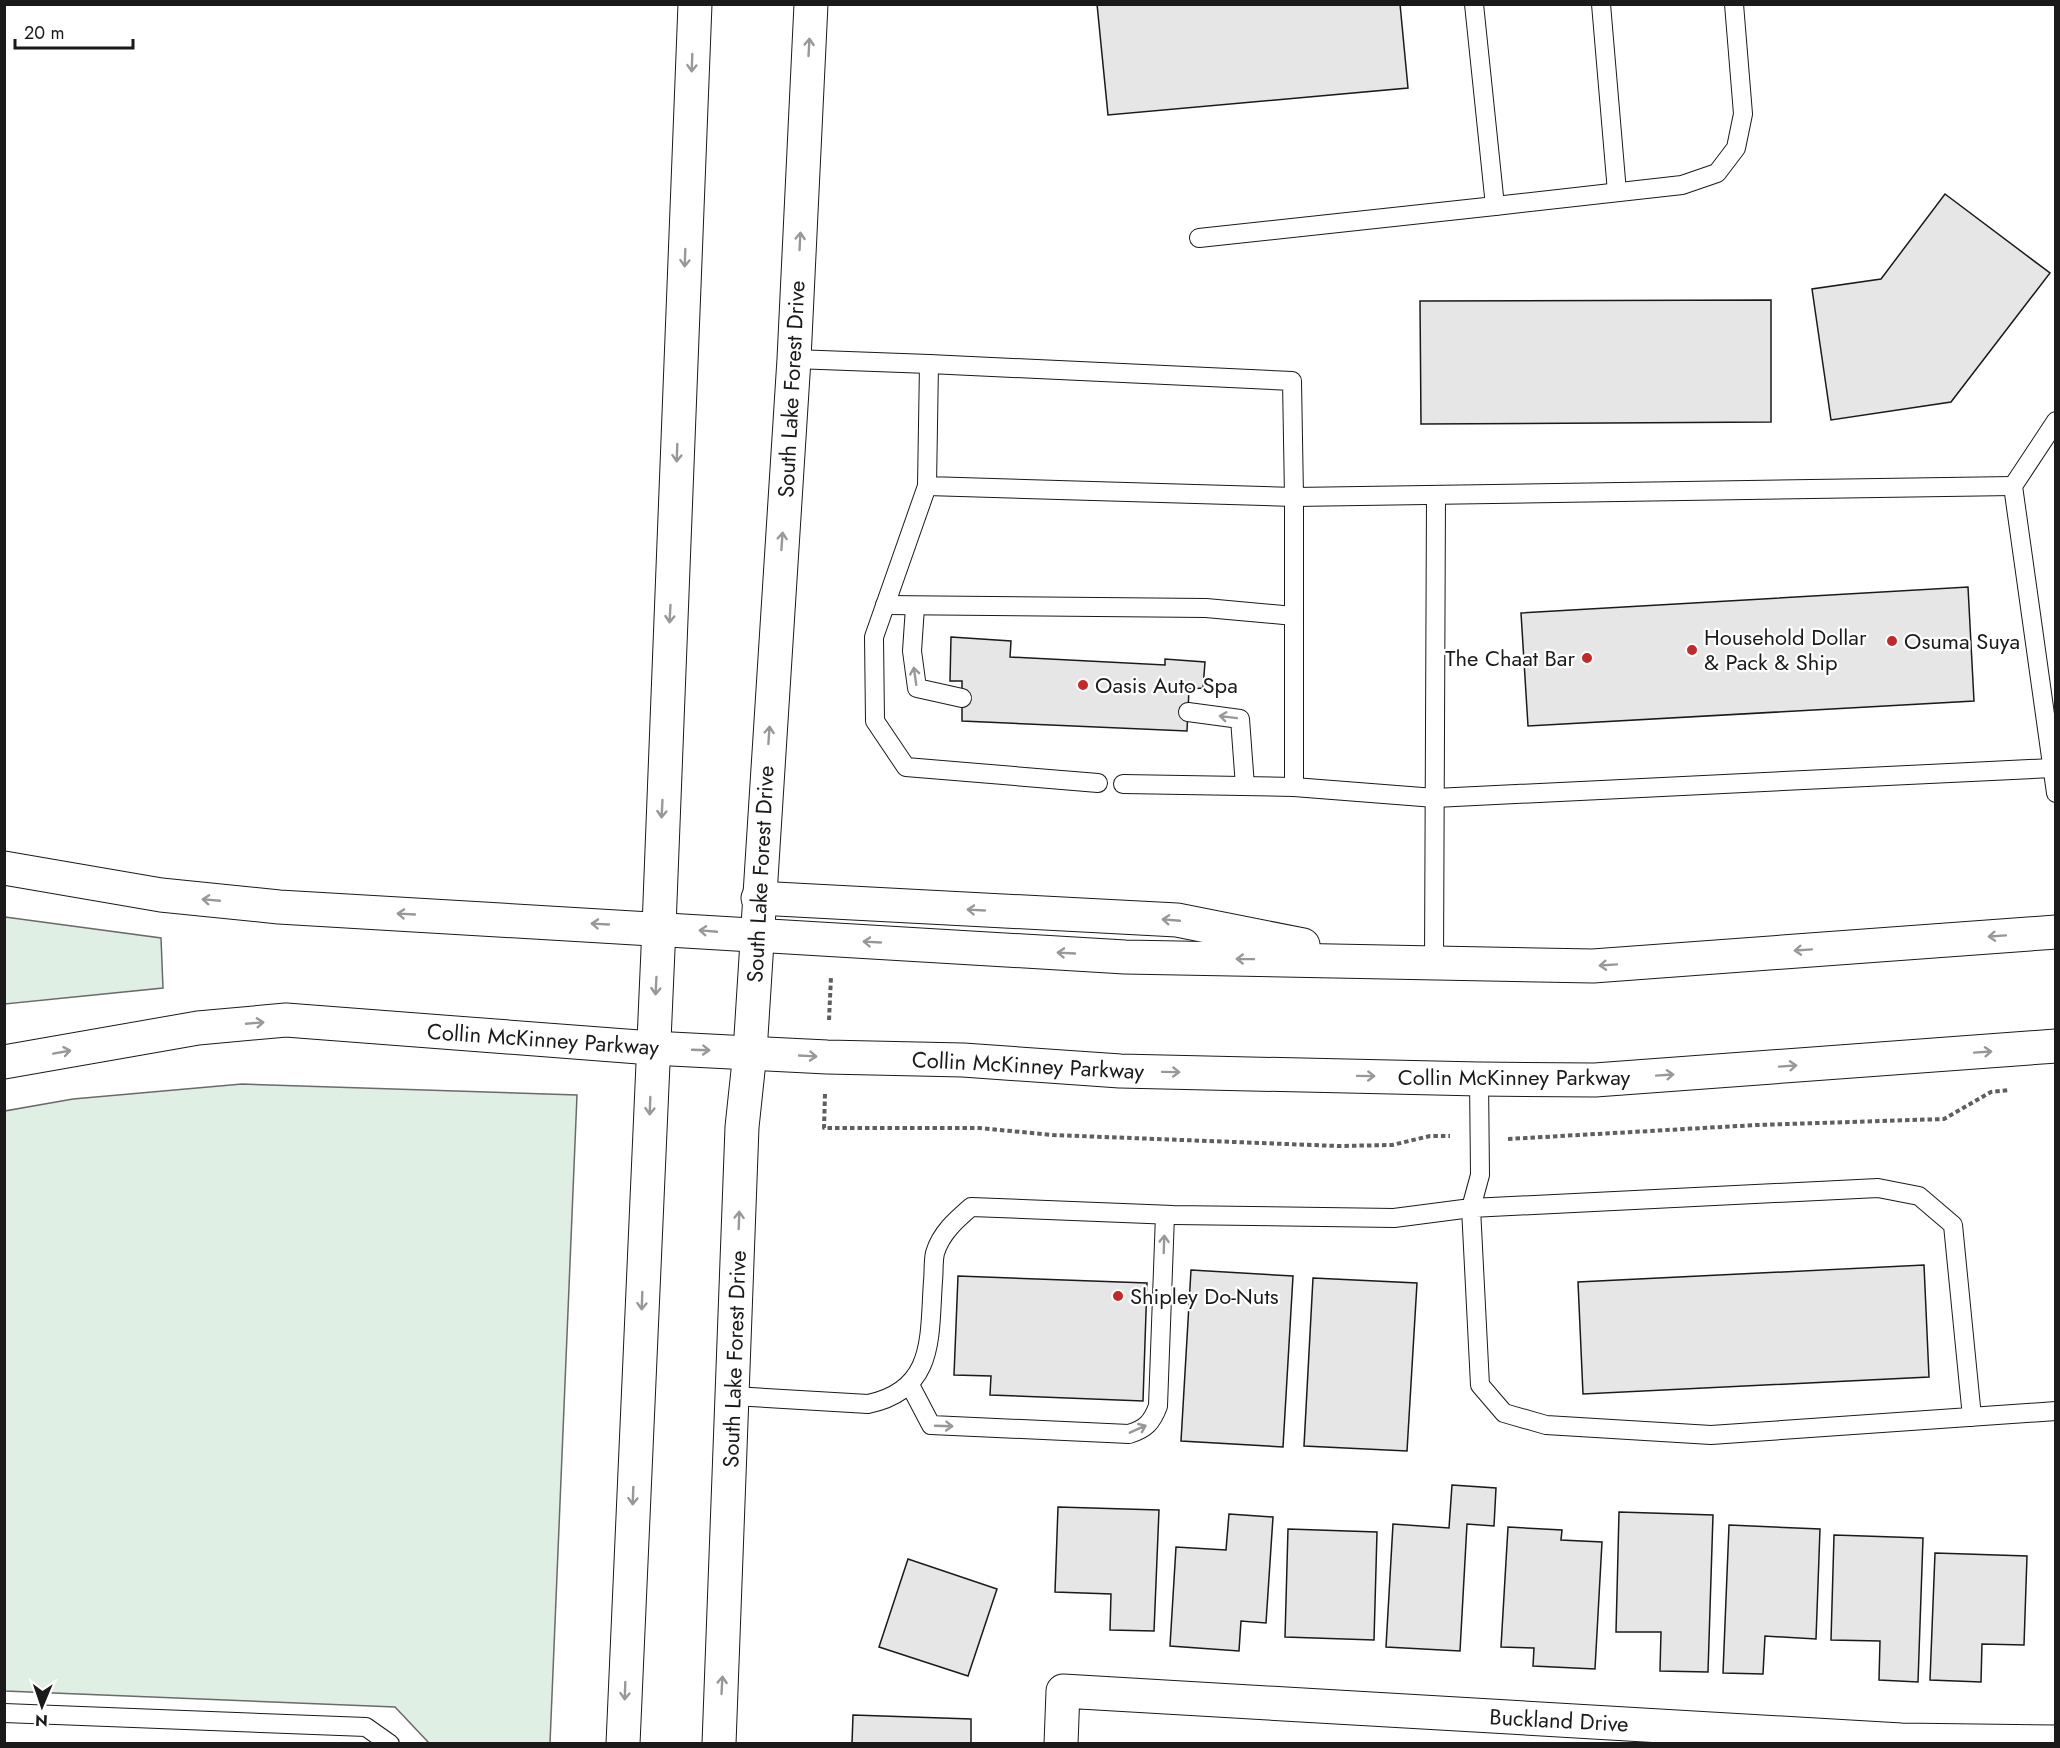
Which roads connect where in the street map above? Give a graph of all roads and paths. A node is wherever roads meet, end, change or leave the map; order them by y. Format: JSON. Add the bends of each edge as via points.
{"nodes":[{"id":1,"x":695,"y":4,"type":"edge"},
{"id":2,"x":811,"y":4,"type":"edge"},
{"id":3,"x":1474,"y":4,"type":"edge"},
{"id":4,"x":1601,"y":4,"type":"edge"},
{"id":5,"x":1734,"y":4,"type":"edge"},
{"id":6,"x":1617,"y":192,"type":"junction"},
{"id":7,"x":1495,"y":206,"type":"junction"},
{"id":8,"x":1198,"y":238,"type":"dead end"},
{"id":9,"x":794,"y":359,"type":"junction"},
{"id":10,"x":928,"y":364,"type":"junction"},
{"id":11,"x":2055,"y":421,"type":"edge"},
{"id":12,"x":927,"y":486,"type":"junction"},
{"id":13,"x":2013,"y":486,"type":"junction"},
{"id":14,"x":1436,"y":495,"type":"junction"},
{"id":15,"x":1294,"y":497,"type":"junction"},
{"id":16,"x":885,"y":605,"type":"junction"},
{"id":17,"x":915,"y":607,"type":"junction"},
{"id":18,"x":1294,"y":616,"type":"junction"},
{"id":19,"x":962,"y":698,"type":"dead end"},
{"id":20,"x":1188,"y":712,"type":"dead end"},
{"id":21,"x":2052,"y":768,"type":"junction"},
{"id":22,"x":1098,"y":783,"type":"dead end"},
{"id":23,"x":1123,"y":784,"type":"dead end"},
{"id":24,"x":1245,"y":786,"type":"junction"},
{"id":25,"x":1294,"y":787,"type":"junction"},
{"id":26,"x":2055,"y":793,"type":"edge"},
{"id":27,"x":1435,"y":798,"type":"junction"},
{"id":28,"x":4,"y":868,"type":"edge"},
{"id":29,"x":758,"y":898,"type":"junction"},
{"id":30,"x":659,"y":927,"type":"junction"},
{"id":31,"x":2055,"y":932,"type":"edge"},
{"id":32,"x":756,"y":935,"type":"junction"},
{"id":33,"x":1394,"y":962,"type":"junction"},
{"id":34,"x":1434,"y":963,"type":"junction"},
{"id":35,"x":2055,"y":1046,"type":"edge"},
{"id":36,"x":652,"y":1048,"type":"junction"},
{"id":37,"x":750,"y":1052,"type":"junction"},
{"id":38,"x":4,"y":1062,"type":"edge"},
{"id":39,"x":1479,"y":1079,"type":"junction"},
{"id":40,"x":1471,"y":1208,"type":"junction"},
{"id":41,"x":1165,"y":1215,"type":"junction"},
{"id":42,"x":910,"y":1385,"type":"junction"},
{"id":43,"x":733,"y":1396,"type":"junction"},
{"id":44,"x":2055,"y":1411,"type":"edge"},
{"id":45,"x":1972,"y":1417,"type":"junction"},
{"id":46,"x":4,"y":1713,"type":"edge"},
{"id":47,"x":1901,"y":1742,"type":"edge"},
{"id":48,"x":2055,"y":1742,"type":"edge"},
{"id":49,"x":390,"y":1743,"type":"edge"},
{"id":50,"x":623,"y":1743,"type":"edge"},
{"id":51,"x":719,"y":1743,"type":"edge"},
{"id":52,"x":1061,"y":1743,"type":"edge"}],
"edges":[{"from":1,"to":30,"type":"street","one_way":true},
{"from":9,"to":2,"type":"street","name":"South Lake Forest Drive","one_way":true},
{"from":3,"to":7,"type":"lane"},
{"from":4,"to":6,"type":"lane"},
{"from":5,"to":6,"type":"lane","via":[[1743,114],[1736,148],[1717,174],[1682,185]]},
{"from":6,"to":7,"type":"lane"},
{"from":7,"to":8,"type":"lane"},
{"from":9,"to":10,"type":"lane"},
{"from":29,"to":9,"type":"street","name":"South Lake Forest Drive","one_way":true},
{"from":10,"to":12,"type":"lane"},
{"from":10,"to":15,"type":"lane","via":[[1292,381]]},
{"from":11,"to":13,"type":"lane"},
{"from":12,"to":15,"type":"lane"},
{"from":12,"to":16,"type":"lane"},
{"from":13,"to":14,"type":"lane"},
{"from":13,"to":21,"type":"lane"},
{"from":14,"to":15,"type":"lane"},
{"from":14,"to":27,"type":"lane"},
{"from":15,"to":18,"type":"lane"},
{"from":16,"to":17,"type":"lane"},
{"from":16,"to":22,"type":"lane","via":[[874,637],[875,721],[906,767]]},
{"from":17,"to":18,"type":"lane","via":[[1206,608]]},
{"from":19,"to":17,"type":"lane","one_way":true,"via":[[917,688],[912,651]]},
{"from":18,"to":25,"type":"lane"},
{"from":24,"to":20,"type":"lane","one_way":true,"via":[[1240,719]]},
{"from":21,"to":26,"type":"lane"},
{"from":21,"to":27,"type":"lane"},
{"from":23,"to":24,"type":"lane"},
{"from":24,"to":25,"type":"lane"},
{"from":25,"to":27,"type":"lane"},
{"from":27,"to":34,"type":"lane"},
{"from":30,"to":28,"type":"street","one_way":true,"via":[[279,907],[161,895]]},
{"from":29,"to":32,"type":"street","name":"South Lake Forest Drive"},
{"from":33,"to":29,"type":"street","one_way":true,"via":[[1177,920]]},
{"from":32,"to":30,"type":"street","one_way":true},
{"from":30,"to":36,"type":"street","one_way":true},
{"from":31,"to":34,"type":"street","one_way":true,"via":[[1593,966]]},
{"from":33,"to":32,"type":"street","one_way":true,"via":[[1125,957]]},
{"from":32,"to":37,"type":"street","name":"South Lake Forest Drive"},
{"from":33,"to":34,"type":"street"},
{"from":39,"to":35,"type":"street","name":"Collin McKinney Parkway","one_way":true,"via":[[1595,1080]]},
{"from":36,"to":37,"type":"street","name":"Collin McKinney Parkway","one_way":true},
{"from":38,"to":36,"type":"street","name":"Collin McKinney Parkway","one_way":true,"via":[[198,1028],[286,1020]]},
{"from":36,"to":50,"type":"street","one_way":true},
{"from":37,"to":39,"type":"street","name":"Collin McKinney Parkway","one_way":true,"via":[[1120,1071]]},
{"from":43,"to":37,"type":"street","name":"South Lake Forest Drive","one_way":true,"via":[[742,1127]]},
{"from":39,"to":40,"type":"lane","via":[[1480,1175]]},
{"from":40,"to":41,"type":"lane","via":[[1394,1218]]},
{"from":40,"to":45,"type":"lane","via":[[1480,1385],[1504,1413],[1546,1425],[1711,1435]]},
{"from":40,"to":45,"type":"lane","via":[[1878,1188],[1919,1196],[1953,1225]]},
{"from":41,"to":42,"type":"lane","via":[[971,1207],[949,1227],[935,1253],[927,1357]]},
{"from":42,"to":41,"type":"lane","one_way":true,"via":[[931,1425],[1129,1434],[1142,1430],[1153,1419],[1158,1406]]},
{"from":42,"to":43,"type":"lane","via":[[888,1400],[868,1404]]},
{"from":51,"to":43,"type":"street","name":"South Lake Forest Drive","one_way":true},
{"from":44,"to":45,"type":"lane"},
{"from":46,"to":49,"type":"lane","via":[[366,1727]]},
{"from":47,"to":48,"type":"street","name":"Buckland Drive"},
{"from":47,"to":52,"type":"street","name":"Buckland Drive","via":[[1063,1691]]}]}
